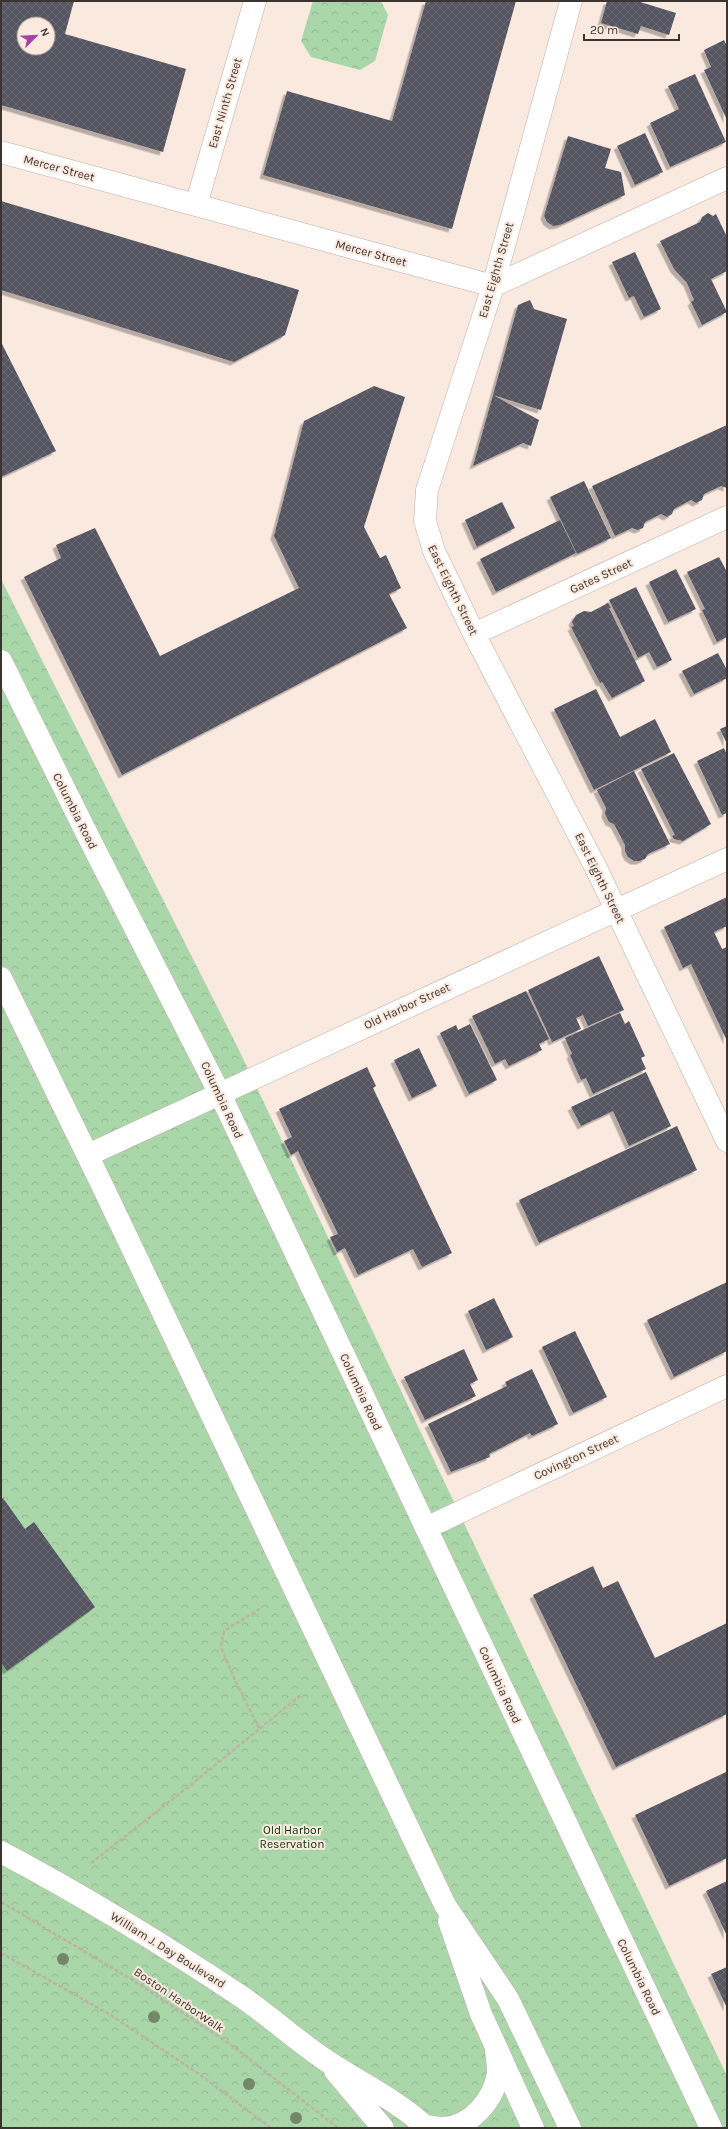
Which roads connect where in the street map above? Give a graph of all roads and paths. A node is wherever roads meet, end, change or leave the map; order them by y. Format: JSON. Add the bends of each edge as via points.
{"nodes":[{"id":1,"x":255,"y":1,"type":"edge"},
{"id":2,"x":571,"y":1,"type":"edge"},
{"id":3,"x":1,"y":152,"type":"edge"},
{"id":4,"x":727,"y":178,"type":"edge"},
{"id":5,"x":196,"y":205,"type":"junction"},
{"id":6,"x":493,"y":286,"type":"junction"},
{"id":7,"x":727,"y":516,"type":"edge"},
{"id":8,"x":474,"y":634,"type":"junction"},
{"id":9,"x":1,"y":661,"type":"edge"},
{"id":10,"x":727,"y":859,"type":"edge"},
{"id":11,"x":616,"y":910,"type":"junction"},
{"id":12,"x":1,"y":978,"type":"edge"},
{"id":13,"x":220,"y":1094,"type":"junction"},
{"id":14,"x":727,"y":1141,"type":"edge"},
{"id":15,"x":88,"y":1155,"type":"junction"},
{"id":16,"x":727,"y":1386,"type":"edge"},
{"id":17,"x":426,"y":1528,"type":"junction"},
{"id":18,"x":261,"y":1608,"type":"dead end"},
{"id":19,"x":302,"y":1694,"type":"dead end"},
{"id":20,"x":259,"y":1728,"type":"junction"},
{"id":21,"x":1,"y":1852,"type":"edge"},
{"id":22,"x":91,"y":1863,"type":"dead end"},
{"id":23,"x":1,"y":1902,"type":"edge"},
{"id":24,"x":445,"y":1905,"type":"junction"},
{"id":25,"x":1,"y":1953,"type":"edge"},
{"id":26,"x":496,"y":2051,"type":"junction"},
{"id":27,"x":327,"y":2061,"type":"junction"},
{"id":28,"x":426,"y":2127,"type":"edge"},
{"id":29,"x":271,"y":2128,"type":"edge"},
{"id":30,"x":338,"y":2128,"type":"edge"},
{"id":31,"x":383,"y":2128,"type":"edge"},
{"id":32,"x":532,"y":2128,"type":"edge"},
{"id":33,"x":570,"y":2128,"type":"edge"},
{"id":34,"x":711,"y":2128,"type":"edge"}],
"edges":[{"from":1,"to":5,"type":"main road","name":"East Ninth Street"},
{"from":2,"to":6,"type":"main road","name":"East Eighth Street"},
{"from":3,"to":5,"type":"main road","name":"Mercer Street"},
{"from":4,"to":6,"type":"main road"},
{"from":5,"to":6,"type":"main road","name":"Mercer Street"},
{"from":6,"to":8,"type":"main road","name":"East Eighth Street","via":[[427,490],[424,510],[430,541]]},
{"from":7,"to":8,"type":"main road","name":"Gates Street"},
{"from":8,"to":11,"type":"main road","name":"East Eighth Street","via":[[589,853]]},
{"from":9,"to":13,"type":"main road","name":"Columbia Road"},
{"from":10,"to":11,"type":"main road","name":"Old Harbor Street"},
{"from":11,"to":13,"type":"main road","name":"Old Harbor Street"},
{"from":11,"to":14,"type":"main road","name":"East Eighth Street"},
{"from":12,"to":15,"type":"main road"},
{"from":13,"to":15,"type":"main road","name":"Old Harbor Street"},
{"from":13,"to":17,"type":"main road","name":"Columbia Road"},
{"from":15,"to":24,"type":"main road"},
{"from":16,"to":17,"type":"main road","name":"Covington Street"},
{"from":17,"to":34,"type":"main road","name":"Columbia Road"},
{"from":18,"to":20,"type":"path","via":[[224,1631],[221,1647]]},
{"from":19,"to":20,"type":"path"},
{"from":20,"to":22,"type":"path"},
{"from":21,"to":27,"type":"main road","name":"William J. Day Boulevard","via":[[98,1906],[194,1966]]},
{"from":23,"to":30,"type":"path","name":"Boston HarborWalk","via":[[131,1979],[223,2040]]},
{"from":24,"to":26,"type":"main road","via":[[468,1980]]},
{"from":24,"to":33,"type":"main road","via":[[508,1999]]},
{"from":25,"to":29,"type":"path","via":[[109,2014],[199,2074]]},
{"from":26,"to":28,"type":"main road","via":[[498,2073],[484,2106],[458,2124],[444,2128]]},
{"from":26,"to":32,"type":"main road"},
{"from":27,"to":28,"type":"main road","name":"William J. Day Boulevard","via":[[370,2086]]},
{"from":27,"to":31,"type":"main road","name":"William J. Day Boulevard"}]}
